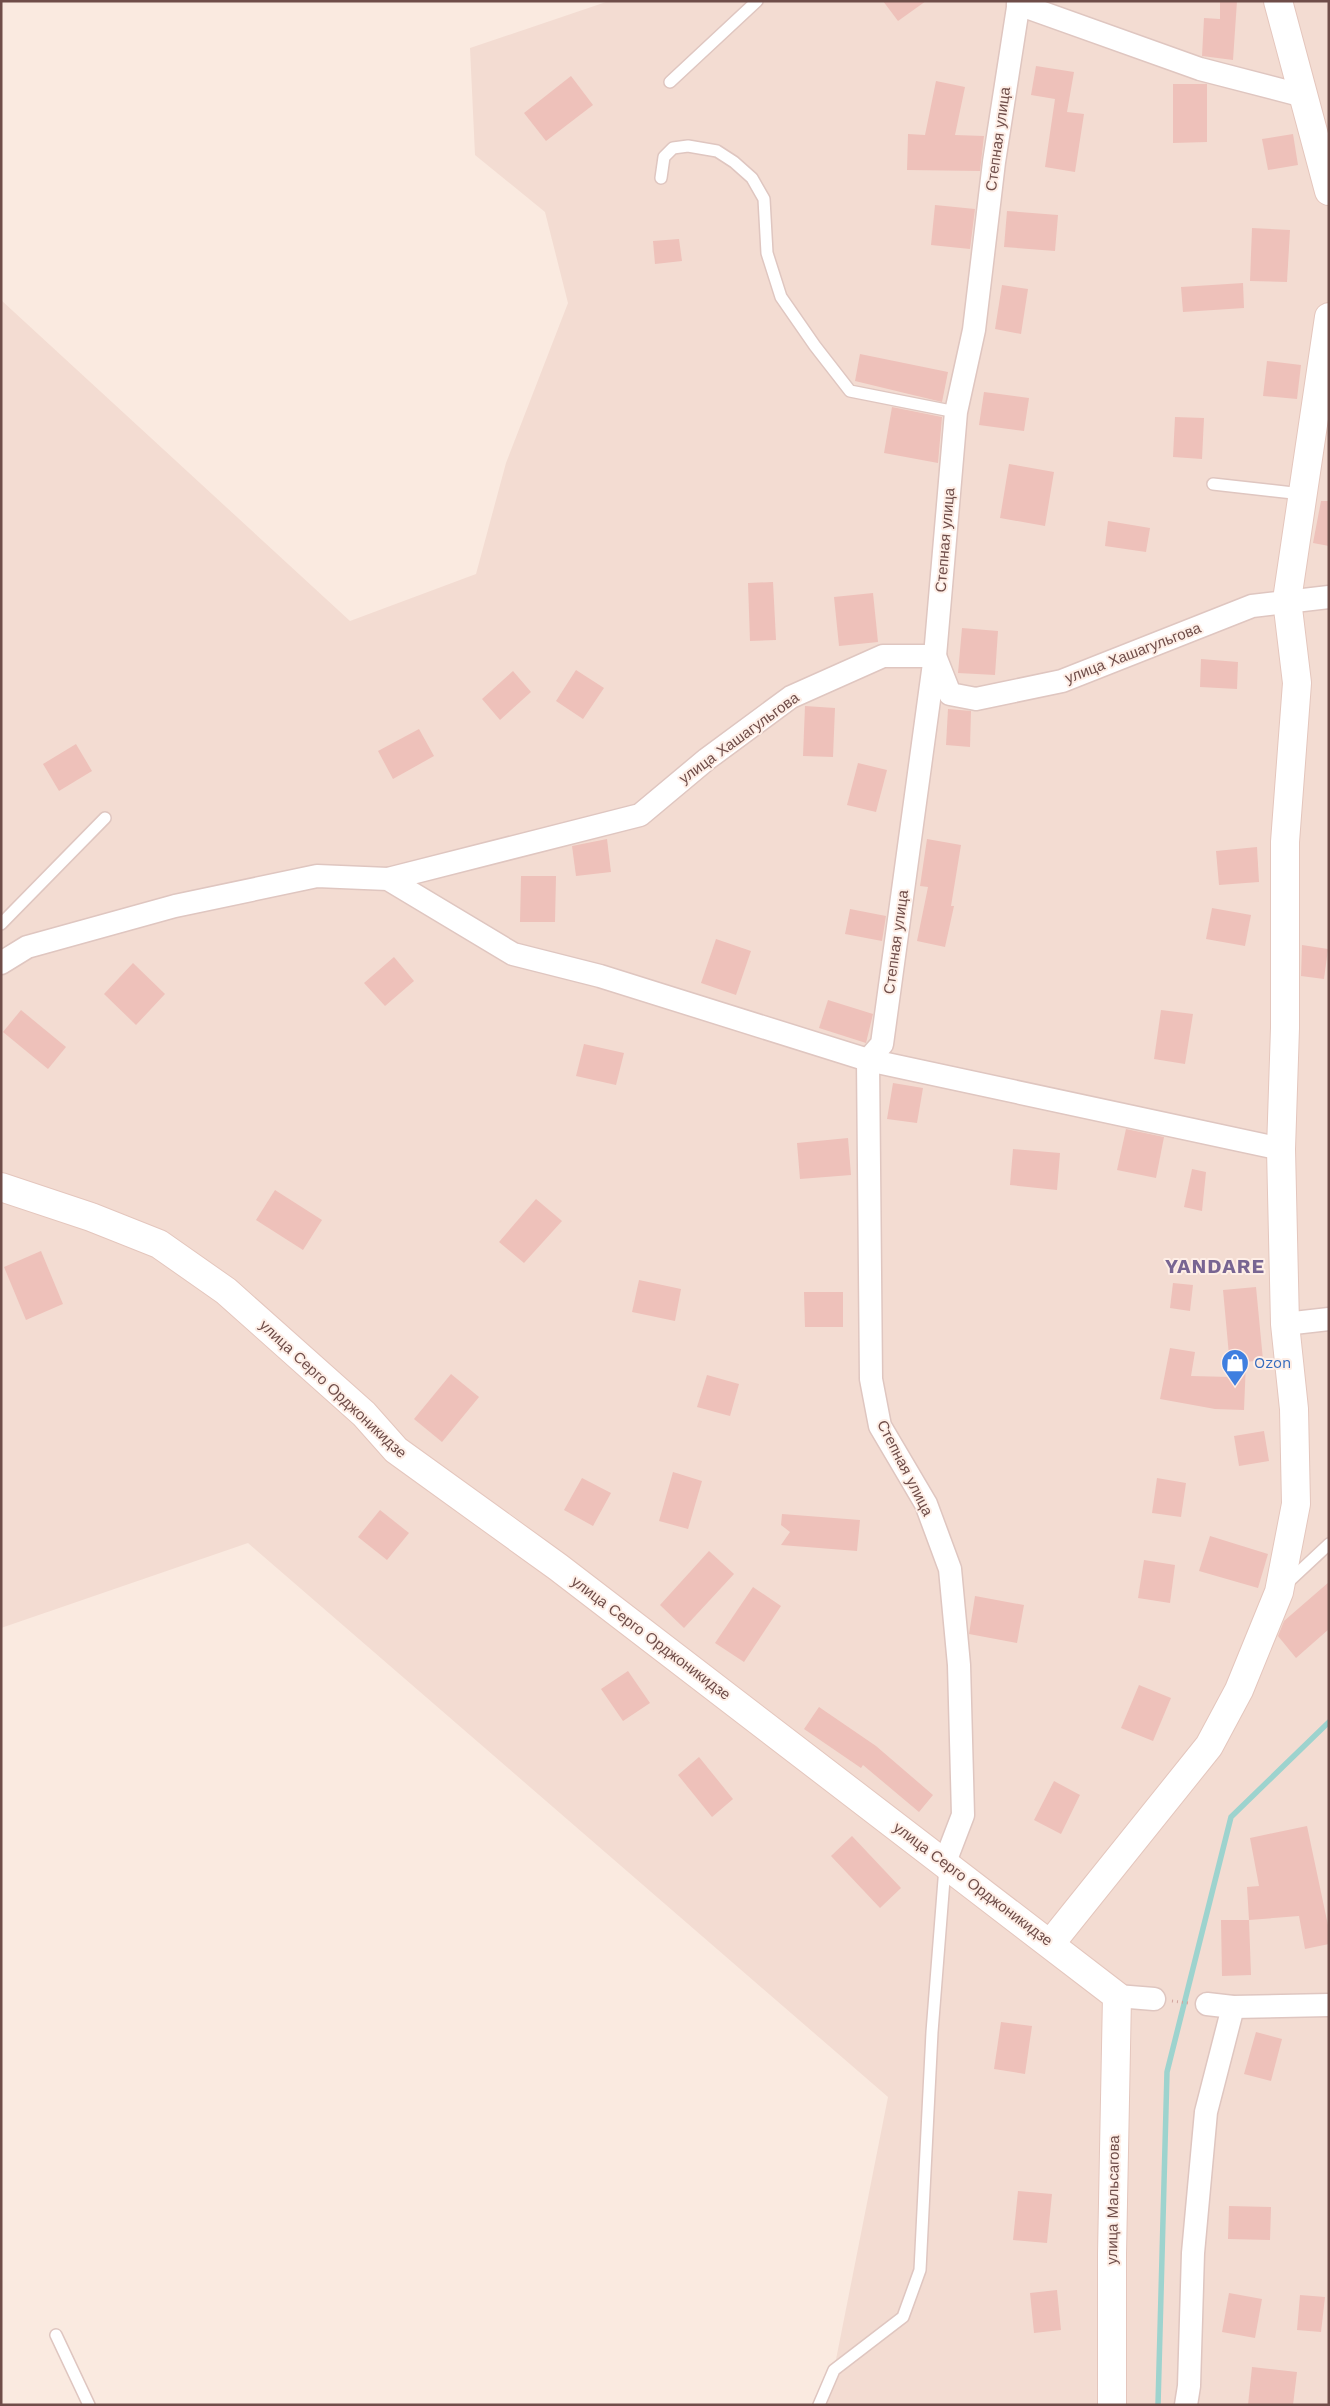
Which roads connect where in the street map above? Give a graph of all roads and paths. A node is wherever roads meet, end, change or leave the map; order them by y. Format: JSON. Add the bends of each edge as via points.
{"nodes":[{"id":1,"x":757,"y":1,"type":"edge"},
{"id":2,"x":1278,"y":1,"type":"edge"},
{"id":3,"x":1018,"y":2,"type":"edge"},
{"id":4,"x":670,"y":82,"type":"dead end"},
{"id":5,"x":1304,"y":96,"type":"junction"},
{"id":6,"x":661,"y":178,"type":"dead end"},
{"id":7,"x":1329,"y":191,"type":"edge"},
{"id":8,"x":1329,"y":318,"type":"edge"},
{"id":9,"x":956,"y":412,"type":"junction"},
{"id":10,"x":1212,"y":484,"type":"dead end"},
{"id":11,"x":1302,"y":494,"type":"junction"},
{"id":12,"x":1329,"y":597,"type":"edge"},
{"id":13,"x":1287,"y":600,"type":"junction"},
{"id":14,"x":935,"y":656,"type":"junction"},
{"id":15,"x":106,"y":818,"type":"dead end"},
{"id":16,"x":388,"y":879,"type":"junction"},
{"id":17,"x":1,"y":924,"type":"edge"},
{"id":18,"x":1,"y":963,"type":"edge"},
{"id":19,"x":868,"y":1060,"type":"junction"},
{"id":20,"x":1281,"y":1148,"type":"junction"},
{"id":21,"x":1,"y":1187,"type":"edge"},
{"id":22,"x":1329,"y":1319,"type":"edge"},
{"id":23,"x":1285,"y":1324,"type":"junction"},
{"id":24,"x":1329,"y":1544,"type":"edge"},
{"id":25,"x":1279,"y":1592,"type":"junction"},
{"id":26,"x":945,"y":1862,"type":"junction"},
{"id":27,"x":1051,"y":1943,"type":"junction"},
{"id":28,"x":1117,"y":1996,"type":"junction"},
{"id":29,"x":1154,"y":1999,"type":"joint"},
{"id":30,"x":1207,"y":2004,"type":"joint"},
{"id":31,"x":1329,"y":2005,"type":"edge"},
{"id":32,"x":1233,"y":2007,"type":"junction"},
{"id":33,"x":56,"y":2335,"type":"dead end"},
{"id":34,"x":89,"y":2405,"type":"edge"},
{"id":35,"x":819,"y":2405,"type":"edge"},
{"id":36,"x":1112,"y":2405,"type":"edge"},
{"id":37,"x":1186,"y":2405,"type":"edge"}],
"edges":[{"from":1,"to":4,"type":"lane"},
{"from":2,"to":5,"type":"street"},
{"from":3,"to":5,"type":"street","via":[[1200,68]]},
{"from":3,"to":9,"type":"street","name":"Степная улица","via":[[994,162],[974,330]]},
{"from":5,"to":7,"type":"street"},
{"from":6,"to":9,"type":"lane","via":[[664,157],[673,148],[688,146],[717,152],[734,162],[752,178],[764,199],[767,253],[781,297],[850,391]]},
{"from":8,"to":11,"type":"street"},
{"from":9,"to":14,"type":"street","name":"Степная улица"},
{"from":10,"to":11,"type":"lane"},
{"from":11,"to":13,"type":"street"},
{"from":12,"to":13,"type":"street","name":"улица Хашагульгова"},
{"from":13,"to":14,"type":"street","name":"улица Хашагульгова","via":[[1252,606],[1062,682],[976,699],[950,694]]},
{"from":13,"to":20,"type":"street","via":[[1297,683],[1286,842]]},
{"from":14,"to":16,"type":"street","name":"улица Хашагульгова","via":[[883,656],[791,697],[707,759],[640,815]]},
{"from":14,"to":19,"type":"street","name":"Степная улица","via":[[882,1044]]},
{"from":15,"to":17,"type":"lane"},
{"from":16,"to":18,"type":"street","via":[[317,876],[175,906],[27,947]]},
{"from":16,"to":19,"type":"street","via":[[513,954],[600,976]]},
{"from":19,"to":20,"type":"street"},
{"from":19,"to":26,"type":"street","name":"Степная улица","via":[[871,1380],[880,1426],[926,1504],[950,1569],[959,1665],[963,1815]]},
{"from":20,"to":23,"type":"street"},
{"from":21,"to":26,"type":"street","name":"улица Серго Орджоникидзе","via":[[159,1244],[226,1290],[364,1414],[396,1450],[558,1567]]},
{"from":22,"to":23,"type":"street"},
{"from":23,"to":25,"type":"street","via":[[1294,1409],[1296,1504]]},
{"from":24,"to":25,"type":"lane"},
{"from":25,"to":27,"type":"street","via":[[1239,1690],[1209,1746]]},
{"from":26,"to":27,"type":"street","name":"улица Серго Орджоникидзе"},
{"from":26,"to":35,"type":"lane","via":[[932,2032],[920,2270],[903,2317],[834,2370]]},
{"from":27,"to":28,"type":"street","name":"улица Серго Орджоникидзе"},
{"from":28,"to":29,"type":"street"},
{"from":28,"to":36,"type":"street","name":"улица Мальсагова"},
{"from":29,"to":30,"type":"path"},
{"from":30,"to":32,"type":"street"},
{"from":31,"to":32,"type":"street"},
{"from":32,"to":37,"type":"street","via":[[1206,2112],[1193,2253]]},
{"from":33,"to":34,"type":"lane"}]}
